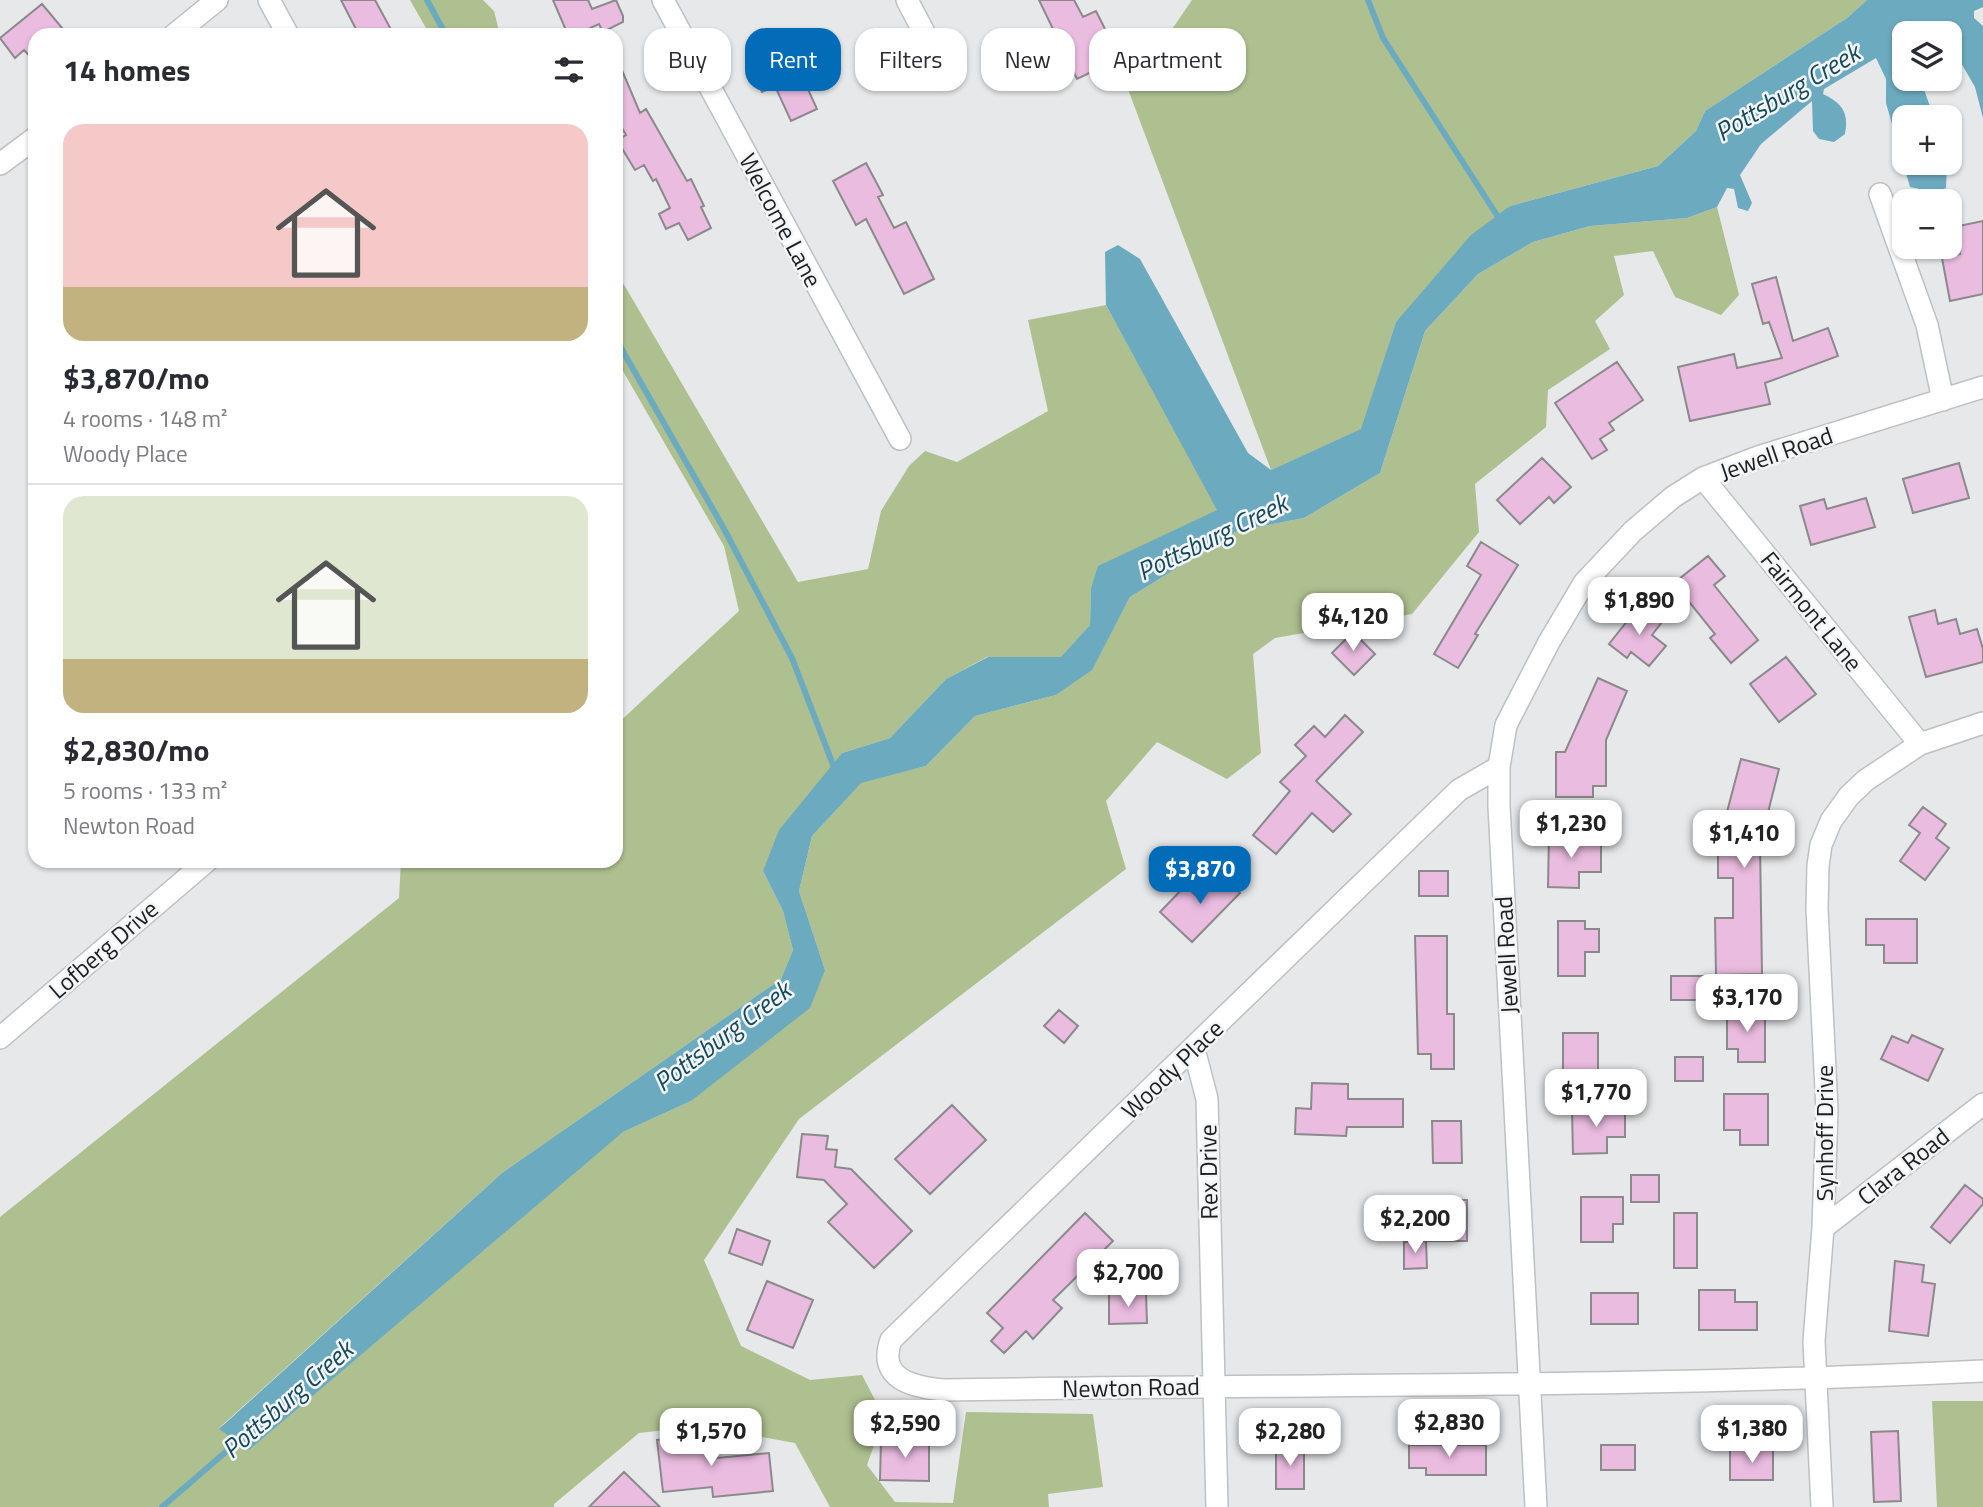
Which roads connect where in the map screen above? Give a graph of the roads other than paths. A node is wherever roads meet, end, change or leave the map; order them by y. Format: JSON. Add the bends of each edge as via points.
{"nodes":[{"id":1,"x":218,"y":0,"type":"edge"},
{"id":2,"x":269,"y":0,"type":"edge"},
{"id":3,"x":663,"y":0,"type":"edge"},
{"id":4,"x":907,"y":0,"type":"edge"},
{"id":5,"x":183,"y":28,"type":"edge"},
{"id":6,"x":284,"y":28,"type":"edge"},
{"id":7,"x":922,"y":28,"type":"edge"},
{"id":8,"x":28,"y":143,"type":"edge"},
{"id":9,"x":0,"y":163,"type":"edge"},
{"id":10,"x":1880,"y":194,"type":"dead end"},
{"id":11,"x":1983,"y":387,"type":"edge"},
{"id":12,"x":1943,"y":400,"type":"junction"},
{"id":13,"x":900,"y":439,"type":"dead end"},
{"id":14,"x":1703,"y":478,"type":"junction"},
{"id":15,"x":1983,"y":723,"type":"edge"},
{"id":16,"x":1920,"y":744,"type":"junction"},
{"id":17,"x":1499,"y":766,"type":"junction"},
{"id":18,"x":199,"y":868,"type":"edge"},
{"id":19,"x":0,"y":1038,"type":"edge"},
{"id":20,"x":1194,"y":1049,"type":"junction"},
{"id":21,"x":1983,"y":1104,"type":"edge"},
{"id":22,"x":1823,"y":1228,"type":"junction"},
{"id":23,"x":1983,"y":1370,"type":"edge"},
{"id":24,"x":1815,"y":1379,"type":"junction"},
{"id":25,"x":910,"y":1384,"type":"joint"},
{"id":26,"x":1214,"y":1385,"type":"junction"},
{"id":27,"x":1531,"y":1385,"type":"junction"},
{"id":28,"x":1217,"y":1507,"type":"edge"},
{"id":29,"x":1536,"y":1507,"type":"edge"},
{"id":30,"x":1822,"y":1507,"type":"edge"}],
"edges":[{"from":1,"to":5,"type":"street"},
{"from":2,"to":6,"type":"street"},
{"from":3,"to":13,"type":"street","name":"Welcome Lane"},
{"from":4,"to":7,"type":"street"},
{"from":8,"to":9,"type":"street"},
{"from":10,"to":12,"type":"street","via":[[1927,325]]},
{"from":11,"to":12,"type":"street","name":"Jewell Road"},
{"from":12,"to":14,"type":"street","name":"Jewell Road"},
{"from":14,"to":16,"type":"street","name":"Fairmont Lane"},
{"from":14,"to":17,"type":"street","name":"Jewell Road","via":[[1633,531],[1584,583],[1506,725]]},
{"from":15,"to":16,"type":"street","name":"Synhoff Drive"},
{"from":16,"to":22,"type":"street","name":"Synhoff Drive","via":[[1849,796],[1821,845],[1817,909],[1826,1110]]},
{"from":17,"to":20,"type":"street","name":"Woody Place","via":[[1459,790]]},
{"from":17,"to":27,"type":"street","name":"Jewell Road"},
{"from":18,"to":19,"type":"street","name":"Lofberg Drive"},
{"from":20,"to":25,"type":"street","name":"Woody Place","via":[[891,1340],[888,1364]]},
{"from":20,"to":26,"type":"street","name":"Rex Drive","via":[[1207,1099]]},
{"from":21,"to":22,"type":"street","name":"Clara Road"},
{"from":22,"to":24,"type":"street","name":"Synhoff Drive"},
{"from":23,"to":24,"type":"street","name":"Newton Road"},
{"from":24,"to":27,"type":"street","name":"Newton Road"},
{"from":24,"to":30,"type":"street","name":"Synhoff Drive"},
{"from":25,"to":26,"type":"street","name":"Newton Road","via":[[943,1390]]},
{"from":26,"to":27,"type":"street","name":"Newton Road"},
{"from":26,"to":28,"type":"street","name":"Rex Drive"},
{"from":27,"to":29,"type":"street","name":"Jewell Road"}]}
